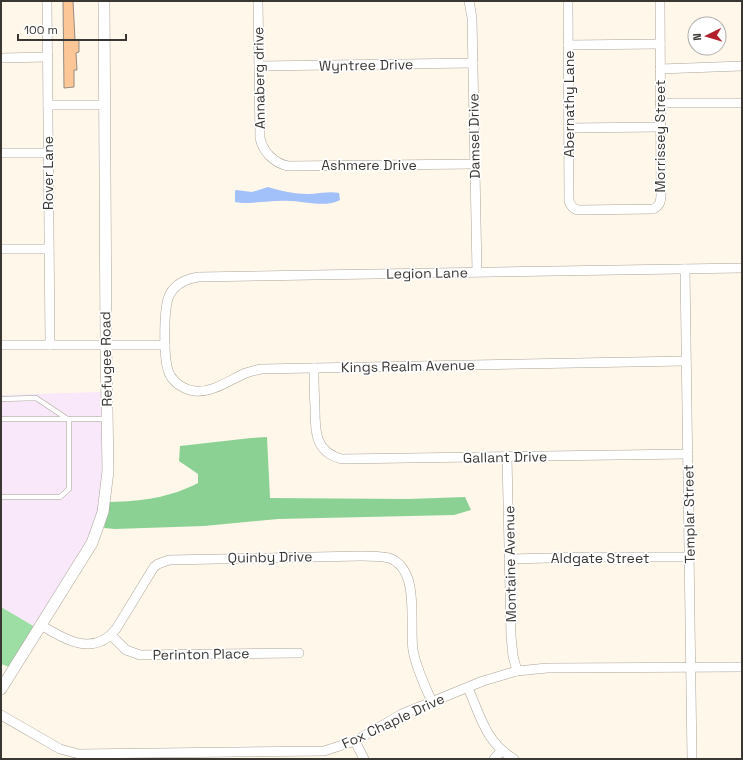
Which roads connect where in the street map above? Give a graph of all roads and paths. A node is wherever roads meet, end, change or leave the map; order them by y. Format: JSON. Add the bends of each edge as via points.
{"nodes":[{"id":1,"x":47,"y":1,"type":"edge"},
{"id":2,"x":104,"y":1,"type":"edge"},
{"id":3,"x":258,"y":1,"type":"edge"},
{"id":4,"x":469,"y":1,"type":"edge"},
{"id":5,"x":568,"y":1,"type":"edge"},
{"id":6,"x":660,"y":1,"type":"edge"},
{"id":7,"x":660,"y":44,"type":"junction"},
{"id":8,"x":568,"y":45,"type":"junction"},
{"id":9,"x":48,"y":57,"type":"junction"},
{"id":10,"x":1,"y":58,"type":"edge"},
{"id":11,"x":473,"y":63,"type":"junction"},
{"id":12,"x":259,"y":66,"type":"junction"},
{"id":13,"x":742,"y":66,"type":"edge"},
{"id":14,"x":660,"y":69,"type":"junction"},
{"id":15,"x":660,"y":103,"type":"junction"},
{"id":16,"x":742,"y":103,"type":"edge"},
{"id":17,"x":48,"y":105,"type":"junction"},
{"id":18,"x":104,"y":105,"type":"junction"},
{"id":19,"x":660,"y":127,"type":"junction"},
{"id":20,"x":569,"y":128,"type":"junction"},
{"id":21,"x":1,"y":153,"type":"edge"},
{"id":22,"x":48,"y":153,"type":"junction"},
{"id":23,"x":267,"y":153,"type":"joint"},
{"id":24,"x":475,"y":164,"type":"junction"},
{"id":25,"x":571,"y":206,"type":"joint"},
{"id":26,"x":49,"y":248,"type":"junction"},
{"id":27,"x":1,"y":249,"type":"edge"},
{"id":28,"x":742,"y":268,"type":"edge"},
{"id":29,"x":685,"y":269,"type":"junction"},
{"id":30,"x":477,"y":272,"type":"junction"},
{"id":31,"x":1,"y":345,"type":"edge"},
{"id":32,"x":50,"y":345,"type":"junction"},
{"id":33,"x":106,"y":345,"type":"junction"},
{"id":34,"x":166,"y":345,"type":"junction"},
{"id":35,"x":686,"y":361,"type":"junction"},
{"id":36,"x":314,"y":368,"type":"junction"},
{"id":37,"x":1,"y":399,"type":"edge"},
{"id":38,"x":1,"y":419,"type":"edge"},
{"id":39,"x":107,"y":419,"type":"junction"},
{"id":40,"x":69,"y":420,"type":"junction"},
{"id":41,"x":688,"y":454,"type":"junction"},
{"id":42,"x":508,"y":457,"type":"junction"},
{"id":43,"x":1,"y":497,"type":"edge"},
{"id":44,"x":690,"y":557,"type":"junction"},
{"id":45,"x":510,"y":559,"type":"junction"},
{"id":46,"x":41,"y":625,"type":"junction"},
{"id":47,"x":111,"y":635,"type":"junction"},
{"id":48,"x":299,"y":653,"type":"dead end"},
{"id":49,"x":691,"y":667,"type":"junction"},
{"id":50,"x":742,"y":667,"type":"edge"},
{"id":51,"x":517,"y":671,"type":"junction"},
{"id":52,"x":468,"y":688,"type":"junction"},
{"id":53,"x":1,"y":689,"type":"edge"},
{"id":54,"x":432,"y":702,"type":"junction"},
{"id":55,"x":1,"y":715,"type":"edge"},
{"id":56,"x":355,"y":741,"type":"junction"},
{"id":57,"x":502,"y":750,"type":"junction"},
{"id":58,"x":68,"y":756,"type":"edge"},
{"id":59,"x":182,"y":756,"type":"edge"},
{"id":60,"x":278,"y":756,"type":"edge"},
{"id":61,"x":364,"y":759,"type":"edge"},
{"id":62,"x":494,"y":759,"type":"edge"},
{"id":63,"x":514,"y":759,"type":"edge"},
{"id":64,"x":692,"y":759,"type":"edge"}],
"edges":[{"from":1,"to":9,"type":"street","name":"Rover Lane"},
{"from":2,"to":18,"type":"street","name":"Refugee Road"},
{"from":3,"to":12,"type":"street","name":"Annaberg drive"},
{"from":4,"to":11,"type":"street","name":"Damsel Drive"},
{"from":5,"to":8,"type":"street","name":"Abernathy Lane"},
{"from":6,"to":7,"type":"street","name":"Morrissey Street"},
{"from":7,"to":8,"type":"street"},
{"from":7,"to":14,"type":"street","name":"Morrissey Street"},
{"from":8,"to":20,"type":"street","name":"Abernathy Lane"},
{"from":9,"to":10,"type":"street"},
{"from":9,"to":17,"type":"street","name":"Rover Lane"},
{"from":11,"to":12,"type":"street","name":"Wyntree Drive"},
{"from":11,"to":24,"type":"street","name":"Damsel Drive"},
{"from":12,"to":23,"type":"street","name":"Annaberg drive","via":[[260,138]]},
{"from":13,"to":14,"type":"street"},
{"from":14,"to":15,"type":"street","name":"Morrissey Street"},
{"from":15,"to":16,"type":"street"},
{"from":15,"to":19,"type":"street","name":"Morrissey Street"},
{"from":17,"to":18,"type":"street"},
{"from":17,"to":22,"type":"street","name":"Rover Lane"},
{"from":18,"to":33,"type":"street","name":"Refugee Road"},
{"from":19,"to":20,"type":"street"},
{"from":19,"to":25,"type":"street","name":"Morrissey Street","via":[[661,199],[656,207],[580,210]]},
{"from":20,"to":25,"type":"street","name":"Abernathy Lane"},
{"from":21,"to":22,"type":"street"},
{"from":22,"to":26,"type":"street","name":"Rover Lane"},
{"from":23,"to":24,"type":"street","name":"Ashmere Drive","via":[[288,166]]},
{"from":24,"to":30,"type":"street","name":"Damsel Drive"},
{"from":26,"to":27,"type":"street"},
{"from":26,"to":32,"type":"street","name":"Rover Lane"},
{"from":28,"to":29,"type":"street","name":"Legion Lane"},
{"from":29,"to":30,"type":"street","name":"Legion Lane"},
{"from":29,"to":35,"type":"street","name":"Templar Street"},
{"from":30,"to":34,"type":"street","name":"Legion Lane","via":[[198,277],[171,284],[165,311]]},
{"from":31,"to":32,"type":"street"},
{"from":32,"to":33,"type":"street"},
{"from":33,"to":34,"type":"street"},
{"from":33,"to":39,"type":"street","name":"Refugee Road"},
{"from":34,"to":36,"type":"street","name":"Kings Realm Avenue","via":[[170,374],[181,386],[197,391],[213,388],[261,369]]},
{"from":35,"to":36,"type":"street","name":"Kings Realm Avenue"},
{"from":35,"to":41,"type":"street","name":"Templar Street"},
{"from":36,"to":42,"type":"street","name":"Gallant Drive","via":[[315,427],[322,453],[349,459]]},
{"from":37,"to":40,"type":"lane","via":[[36,398]]},
{"from":38,"to":40,"type":"lane"},
{"from":39,"to":40,"type":"lane"},
{"from":39,"to":46,"type":"street","name":"Refugee Road","via":[[108,471],[100,524],[92,543]]},
{"from":40,"to":43,"type":"lane","via":[[70,488],[60,497]]},
{"from":41,"to":42,"type":"street","name":"Gallant Drive"},
{"from":41,"to":44,"type":"street","name":"Templar Street"},
{"from":42,"to":45,"type":"street","name":"Montaine Avenue"},
{"from":44,"to":45,"type":"street","name":"Aldgate Street"},
{"from":44,"to":49,"type":"street","name":"Templar Street"},
{"from":45,"to":51,"type":"street","name":"Montaine Avenue","via":[[511,636]]},
{"from":46,"to":47,"type":"street","via":[[79,644],[96,642]]},
{"from":46,"to":53,"type":"street","name":"Refugee Road"},
{"from":47,"to":48,"type":"street","name":"Perinton Place","via":[[126,650],[140,655]]},
{"from":47,"to":54,"type":"street","name":"Quinby Drive","via":[[150,572],[158,564],[169,560],[361,556],[389,558],[402,567],[409,581],[413,650]]},
{"from":49,"to":50,"type":"street","name":"Fox Chaple Drive"},
{"from":49,"to":51,"type":"street","name":"Fox Chaple Drive","via":[[546,668]]},
{"from":49,"to":64,"type":"street","name":"Templar Street"},
{"from":51,"to":52,"type":"street","name":"Fox Chaple Drive"},
{"from":52,"to":54,"type":"street","name":"Fox Chaple Drive"},
{"from":52,"to":57,"type":"street","via":[[487,733]]},
{"from":54,"to":56,"type":"street","name":"Fox Chaple Drive","via":[[402,714]]},
{"from":55,"to":58,"type":"street","name":"Fox Chaple Drive"},
{"from":56,"to":60,"type":"street","name":"Fox Chaple Drive","via":[[324,751]]},
{"from":56,"to":61,"type":"street"},
{"from":57,"to":62,"type":"street"},
{"from":57,"to":63,"type":"street"},
{"from":58,"to":59,"type":"street","name":"Fox Chaple Drive"},
{"from":59,"to":60,"type":"street","name":"Fox Chaple Drive"}]}
